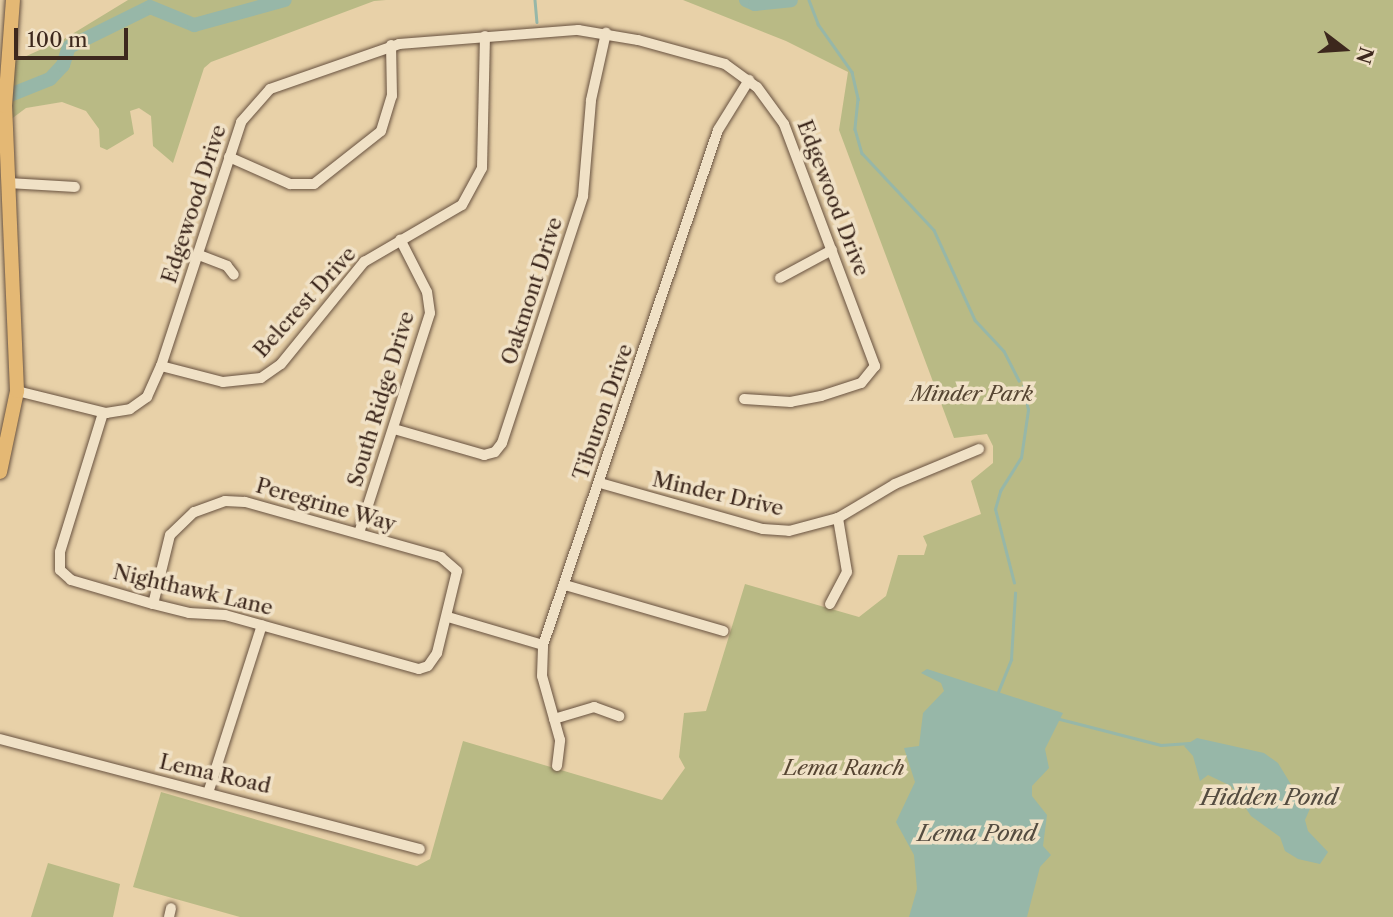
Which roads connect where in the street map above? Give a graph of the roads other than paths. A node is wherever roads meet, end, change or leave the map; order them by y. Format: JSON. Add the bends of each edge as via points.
{"nodes":[{"id":1,"x":13,"y":0,"type":"edge"},
{"id":2,"x":5,"y":22,"type":"edge"},
{"id":3,"x":606,"y":33,"type":"junction"},
{"id":4,"x":485,"y":36,"type":"junction"},
{"id":5,"x":391,"y":45,"type":"junction"},
{"id":6,"x":749,"y":80,"type":"junction"},
{"id":7,"x":229,"y":158,"type":"junction"},
{"id":8,"x":9,"y":183,"type":"junction"},
{"id":9,"x":75,"y":187,"type":"dead end"},
{"id":10,"x":400,"y":239,"type":"junction"},
{"id":11,"x":832,"y":250,"type":"junction"},
{"id":12,"x":199,"y":255,"type":"junction"},
{"id":13,"x":234,"y":275,"type":"dead end"},
{"id":14,"x":780,"y":278,"type":"dead end"},
{"id":15,"x":161,"y":366,"type":"junction"},
{"id":16,"x":17,"y":391,"type":"junction"},
{"id":17,"x":744,"y":399,"type":"dead end"},
{"id":18,"x":103,"y":413,"type":"junction"},
{"id":19,"x":394,"y":429,"type":"junction"},
{"id":20,"x":979,"y":449,"type":"dead end"},
{"id":21,"x":0,"y":472,"type":"edge"},
{"id":22,"x":600,"y":483,"type":"junction"},
{"id":23,"x":838,"y":518,"type":"junction"},
{"id":24,"x":359,"y":533,"type":"junction"},
{"id":25,"x":565,"y":585,"type":"junction"},
{"id":26,"x":153,"y":604,"type":"junction"},
{"id":27,"x":830,"y":604,"type":"dead end"},
{"id":28,"x":448,"y":617,"type":"junction"},
{"id":29,"x":262,"y":625,"type":"junction"},
{"id":30,"x":723,"y":631,"type":"dead end"},
{"id":31,"x":544,"y":645,"type":"junction"},
{"id":32,"x":619,"y":716,"type":"dead end"},
{"id":33,"x":555,"y":719,"type":"junction"},
{"id":34,"x":0,"y":739,"type":"edge"},
{"id":35,"x":557,"y":766,"type":"dead end"},
{"id":36,"x":209,"y":790,"type":"junction"},
{"id":37,"x":420,"y":849,"type":"dead end"}],
"edges":[{"from":1,"to":2,"type":"main road"},
{"from":2,"to":8,"type":"main road"},
{"from":3,"to":4,"type":"street","name":"Edgewood Drive","via":[[578,30]]},
{"from":3,"to":6,"type":"street","name":"Edgewood Drive","via":[[706,57]]},
{"from":3,"to":19,"type":"street","name":"Oakmont Drive","via":[[591,100],[583,196],[502,443],[495,452],[484,455]]},
{"from":4,"to":5,"type":"street","name":"Edgewood Drive"},
{"from":4,"to":10,"type":"street","name":"Belcrest Drive","via":[[484,141],[478,180],[458,208]]},
{"from":5,"to":7,"type":"street","name":"Edgewood Drive","via":[[270,89],[245,114]]},
{"from":5,"to":7,"type":"street","via":[[393,96],[381,131],[314,184],[290,184]]},
{"from":6,"to":11,"type":"street","name":"Edgewood Drive","via":[[784,124]]},
{"from":6,"to":22,"type":"street","name":"Tiburon Drive","via":[[718,130]]},
{"from":7,"to":12,"type":"street","name":"Edgewood Drive"},
{"from":8,"to":9,"type":"street"},
{"from":8,"to":16,"type":"main road"},
{"from":10,"to":15,"type":"street","name":"Belcrest Drive","via":[[358,267],[281,363],[261,378],[223,382]]},
{"from":10,"to":19,"type":"street","name":"South Ridge Drive","via":[[427,292],[430,313]]},
{"from":11,"to":14,"type":"street"},
{"from":11,"to":17,"type":"street","name":"Edgewood Drive","via":[[871,349],[873,374],[855,386],[806,400]]},
{"from":12,"to":13,"type":"street","via":[[227,266]]},
{"from":12,"to":15,"type":"street","name":"Edgewood Drive"},
{"from":15,"to":18,"type":"street","name":"Edgewood Drive","via":[[145,399],[130,409]]},
{"from":16,"to":18,"type":"street","name":"Edgewood Drive"},
{"from":16,"to":21,"type":"main road"},
{"from":18,"to":26,"type":"street","name":"Nighthawk Lane","via":[[59,565],[71,580]]},
{"from":19,"to":24,"type":"street","name":"South Ridge Drive"},
{"from":20,"to":23,"type":"street","name":"Minder Drive","via":[[895,484]]},
{"from":22,"to":23,"type":"street","name":"Minder Drive","via":[[764,529],[803,529]]},
{"from":22,"to":25,"type":"street","name":"Tiburon Drive"},
{"from":23,"to":27,"type":"street","via":[[847,572]]},
{"from":24,"to":26,"type":"street","name":"Peregrine Way","via":[[245,502],[214,503],[194,512],[170,535]]},
{"from":24,"to":28,"type":"street","name":"Peregrine Way","via":[[453,563],[457,575]]},
{"from":25,"to":30,"type":"street"},
{"from":25,"to":31,"type":"street","name":"Tiburon Drive"},
{"from":26,"to":29,"type":"street","name":"Nighthawk Lane"},
{"from":28,"to":29,"type":"street","name":"Nighthawk Lane","via":[[433,661],[419,669]]},
{"from":28,"to":31,"type":"street"},
{"from":29,"to":36,"type":"street"},
{"from":31,"to":33,"type":"street","name":"Tiburon Drive","via":[[542,676]]},
{"from":32,"to":33,"type":"street","via":[[594,707]]},
{"from":33,"to":35,"type":"street","name":"Tiburon Drive","via":[[560,745]]},
{"from":34,"to":36,"type":"street","name":"Lema Road","via":[[118,772]]},
{"from":36,"to":37,"type":"street","name":"Lema Road"}]}
